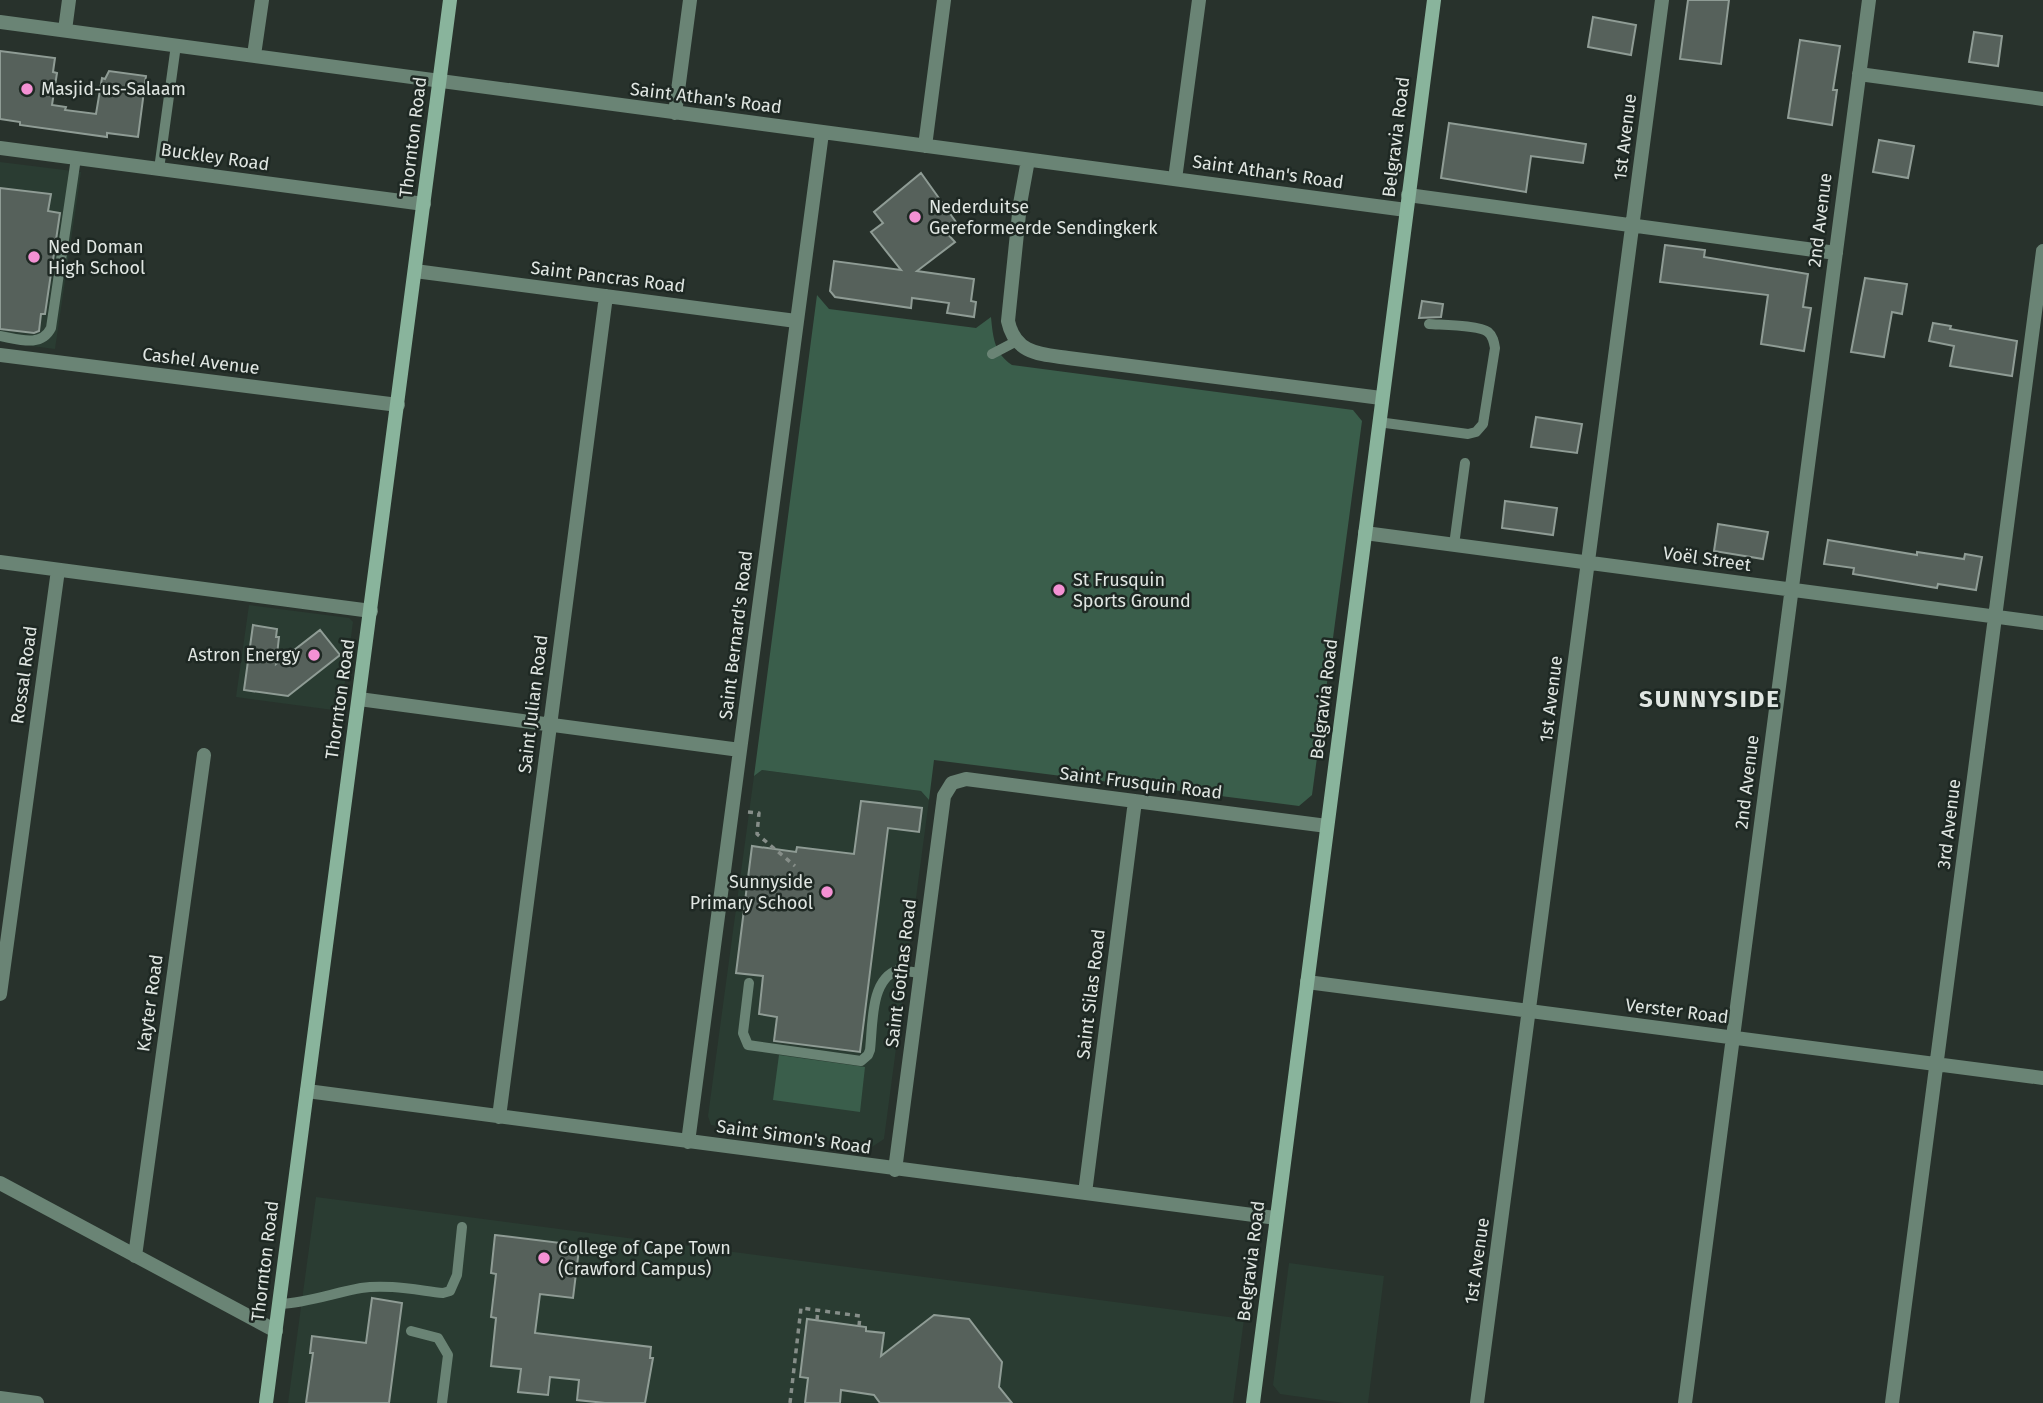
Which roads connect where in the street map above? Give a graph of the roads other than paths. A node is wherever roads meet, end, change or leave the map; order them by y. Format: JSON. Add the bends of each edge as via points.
{"nodes":[{"id":1,"x":69,"y":0,"type":"edge"},
{"id":2,"x":262,"y":0,"type":"edge"},
{"id":3,"x":450,"y":0,"type":"edge"},
{"id":4,"x":690,"y":0,"type":"edge"},
{"id":5,"x":944,"y":0,"type":"edge"},
{"id":6,"x":1199,"y":0,"type":"edge"},
{"id":7,"x":1434,"y":0,"type":"edge"},
{"id":8,"x":1662,"y":0,"type":"edge"},
{"id":9,"x":1869,"y":0,"type":"edge"},
{"id":10,"x":0,"y":22,"type":"edge"},
{"id":11,"x":65,"y":30,"type":"junction"},
{"id":12,"x":176,"y":45,"type":"junction"},
{"id":13,"x":254,"y":55,"type":"junction"},
{"id":14,"x":1859,"y":75,"type":"junction"},
{"id":15,"x":439,"y":81,"type":"junction"},
{"id":16,"x":2043,"y":99,"type":"edge"},
{"id":17,"x":675,"y":113,"type":"junction"},
{"id":18,"x":822,"y":132,"type":"junction"},
{"id":19,"x":925,"y":146,"type":"junction"},
{"id":20,"x":0,"y":148,"type":"edge"},
{"id":21,"x":76,"y":158,"type":"junction"},
{"id":22,"x":1028,"y":160,"type":"junction"},
{"id":23,"x":159,"y":169,"type":"junction"},
{"id":24,"x":1175,"y":179,"type":"junction"},
{"id":25,"x":1407,"y":202,"type":"junction"},
{"id":26,"x":424,"y":204,"type":"junction"},
{"id":27,"x":1634,"y":226,"type":"junction"},
{"id":28,"x":2043,"y":251,"type":"edge"},
{"id":29,"x":1836,"y":253,"type":"junction"},
{"id":30,"x":415,"y":271,"type":"junction"},
{"id":31,"x":606,"y":296,"type":"junction"},
{"id":32,"x":796,"y":321,"type":"junction"},
{"id":33,"x":1429,"y":324,"type":"dead end"},
{"id":34,"x":0,"y":336,"type":"edge"},
{"id":35,"x":1016,"y":340,"type":"junction"},
{"id":36,"x":992,"y":354,"type":"dead end"},
{"id":37,"x":0,"y":355,"type":"edge"},
{"id":38,"x":1381,"y":398,"type":"junction"},
{"id":39,"x":398,"y":405,"type":"junction"},
{"id":40,"x":1378,"y":422,"type":"junction"},
{"id":41,"x":1465,"y":463,"type":"dead end"},
{"id":42,"x":1365,"y":533,"type":"junction"},
{"id":43,"x":1454,"y":545,"type":"junction"},
{"id":44,"x":0,"y":562,"type":"edge"},
{"id":45,"x":1588,"y":563,"type":"junction"},
{"id":46,"x":58,"y":569,"type":"junction"},
{"id":47,"x":1791,"y":590,"type":"junction"},
{"id":48,"x":371,"y":611,"type":"junction"},
{"id":49,"x":1995,"y":616,"type":"junction"},
{"id":50,"x":2043,"y":623,"type":"edge"},
{"id":51,"x":359,"y":699,"type":"junction"},
{"id":52,"x":550,"y":725,"type":"junction"},
{"id":53,"x":740,"y":750,"type":"junction"},
{"id":54,"x":204,"y":755,"type":"dead end"},
{"id":55,"x":952,"y":783,"type":"joint"},
{"id":56,"x":1135,"y":801,"type":"junction"},
{"id":57,"x":1327,"y":826,"type":"junction"},
{"id":58,"x":920,"y":973,"type":"junction"},
{"id":59,"x":1307,"y":982,"type":"junction"},
{"id":60,"x":749,"y":983,"type":"dead end"},
{"id":61,"x":0,"y":994,"type":"edge"},
{"id":62,"x":1530,"y":1011,"type":"junction"},
{"id":63,"x":1733,"y":1038,"type":"junction"},
{"id":64,"x":1937,"y":1064,"type":"junction"},
{"id":65,"x":2043,"y":1078,"type":"edge"},
{"id":66,"x":307,"y":1091,"type":"junction"},
{"id":67,"x":499,"y":1117,"type":"junction"},
{"id":68,"x":688,"y":1142,"type":"junction"},
{"id":69,"x":895,"y":1170,"type":"junction"},
{"id":70,"x":0,"y":1183,"type":"edge"},
{"id":71,"x":1085,"y":1193,"type":"junction"},
{"id":72,"x":1276,"y":1219,"type":"junction"},
{"id":73,"x":462,"y":1227,"type":"dead end"},
{"id":74,"x":135,"y":1256,"type":"junction"},
{"id":75,"x":279,"y":1304,"type":"junction"},
{"id":76,"x":276,"y":1331,"type":"junction"},
{"id":77,"x":411,"y":1331,"type":"dead end"},
{"id":78,"x":0,"y":1398,"type":"edge"},
{"id":79,"x":37,"y":1403,"type":"edge"},
{"id":80,"x":267,"y":1403,"type":"edge"},
{"id":81,"x":442,"y":1403,"type":"edge"},
{"id":82,"x":1253,"y":1403,"type":"edge"},
{"id":83,"x":1477,"y":1403,"type":"edge"},
{"id":84,"x":1685,"y":1403,"type":"edge"},
{"id":85,"x":1892,"y":1403,"type":"edge"}],
"edges":[{"from":1,"to":11,"type":"street"},
{"from":2,"to":13,"type":"street"},
{"from":3,"to":15,"type":"street","name":"Thornton Road"},
{"from":4,"to":17,"type":"street"},
{"from":5,"to":19,"type":"street"},
{"from":6,"to":24,"type":"street"},
{"from":7,"to":25,"type":"street","name":"Belgravia Road"},
{"from":8,"to":27,"type":"street","name":"1st Avenue"},
{"from":9,"to":14,"type":"street","name":"2nd Avenue"},
{"from":10,"to":11,"type":"street","name":"Saint Athan's Road"},
{"from":11,"to":12,"type":"street","name":"Saint Athan's Road"},
{"from":12,"to":13,"type":"street","name":"Saint Athan's Road"},
{"from":12,"to":23,"type":"lane"},
{"from":13,"to":15,"type":"street","name":"Saint Athan's Road"},
{"from":14,"to":16,"type":"street"},
{"from":14,"to":29,"type":"street","name":"2nd Avenue"},
{"from":15,"to":17,"type":"street","name":"Saint Athan's Road"},
{"from":15,"to":26,"type":"street","name":"Thornton Road"},
{"from":17,"to":18,"type":"street","name":"Saint Athan's Road"},
{"from":18,"to":19,"type":"street","name":"Saint Athan's Road"},
{"from":18,"to":32,"type":"street","name":"Saint Bernard's Road"},
{"from":19,"to":22,"type":"street","name":"Saint Athan's Road"},
{"from":20,"to":21,"type":"street","name":"Buckley Road"},
{"from":21,"to":23,"type":"street","name":"Buckley Road"},
{"from":21,"to":34,"type":"lane","via":[[51,328],[36,341]]},
{"from":22,"to":24,"type":"street","name":"Saint Athan's Road"},
{"from":22,"to":35,"type":"street","via":[[1008,321]]},
{"from":23,"to":26,"type":"street","name":"Buckley Road"},
{"from":24,"to":25,"type":"street","name":"Saint Athan's Road"},
{"from":25,"to":27,"type":"street","name":"Saint Athan's Road"},
{"from":25,"to":38,"type":"street","name":"Belgravia Road"},
{"from":26,"to":30,"type":"street","name":"Thornton Road"},
{"from":27,"to":29,"type":"street","name":"Saint Athan's Road"},
{"from":27,"to":45,"type":"street","name":"1st Avenue"},
{"from":28,"to":49,"type":"street","name":"3rd Avenue"},
{"from":29,"to":47,"type":"street","name":"2nd Avenue"},
{"from":30,"to":31,"type":"street","name":"Saint Pancras Road"},
{"from":30,"to":39,"type":"street","name":"Thornton Road"},
{"from":31,"to":32,"type":"street","name":"Saint Pancras Road"},
{"from":31,"to":52,"type":"street","name":"Saint Julian Road"},
{"from":32,"to":53,"type":"street","name":"Saint Bernard's Road"},
{"from":33,"to":40,"type":"lane","via":[[1482,330],[1494,340],[1483,424],[1468,434]]},
{"from":35,"to":36,"type":"lane"},
{"from":35,"to":38,"type":"street","via":[[1032,351],[1068,358]]},
{"from":37,"to":39,"type":"street","name":"Cashel Avenue"},
{"from":38,"to":40,"type":"street","name":"Belgravia Road"},
{"from":39,"to":48,"type":"street","name":"Thornton Road"},
{"from":40,"to":42,"type":"street","name":"Belgravia Road"},
{"from":41,"to":43,"type":"lane"},
{"from":42,"to":43,"type":"street","name":"Voël Street"},
{"from":42,"to":57,"type":"street","name":"Belgravia Road"},
{"from":43,"to":45,"type":"street","name":"Voël Street"},
{"from":44,"to":46,"type":"street"},
{"from":45,"to":47,"type":"street","name":"Voël Street"},
{"from":45,"to":62,"type":"street","name":"1st Avenue"},
{"from":46,"to":48,"type":"street"},
{"from":46,"to":61,"type":"street","name":"Rossal Road"},
{"from":47,"to":49,"type":"street","name":"Voël Street"},
{"from":47,"to":63,"type":"street","name":"2nd Avenue"},
{"from":48,"to":51,"type":"street","name":"Thornton Road"},
{"from":49,"to":50,"type":"street","name":"Voël Street"},
{"from":49,"to":64,"type":"street","name":"3rd Avenue"},
{"from":51,"to":52,"type":"street"},
{"from":51,"to":66,"type":"street","name":"Thornton Road"},
{"from":52,"to":53,"type":"street"},
{"from":52,"to":67,"type":"street","name":"Saint Julian Road"},
{"from":53,"to":68,"type":"street","name":"Saint Bernard's Road"},
{"from":54,"to":74,"type":"street","name":"Kayter Road"},
{"from":55,"to":56,"type":"street","name":"Saint Frusquin Road","via":[[966,779]]},
{"from":55,"to":58,"type":"street","name":"Saint Gothas Road","via":[[944,796]]},
{"from":56,"to":57,"type":"street","name":"Saint Frusquin Road"},
{"from":56,"to":71,"type":"street","name":"Saint Silas Road"},
{"from":57,"to":59,"type":"street","name":"Belgravia Road"},
{"from":58,"to":60,"type":"lane","via":[[898,970],[881,980],[870,1050],[861,1060],[748,1045],[743,1033]]},
{"from":58,"to":69,"type":"street","name":"Saint Gothas Road"},
{"from":59,"to":62,"type":"street","name":"Verster Road"},
{"from":59,"to":72,"type":"street","name":"Belgravia Road"},
{"from":62,"to":63,"type":"street","name":"Verster Road"},
{"from":62,"to":83,"type":"street","name":"1st Avenue"},
{"from":63,"to":64,"type":"street","name":"Verster Road"},
{"from":63,"to":84,"type":"street","name":"2nd Avenue"},
{"from":64,"to":65,"type":"street","name":"Verster Road"},
{"from":64,"to":85,"type":"street","name":"3rd Avenue"},
{"from":66,"to":67,"type":"street","name":"Saint Simon's Road"},
{"from":66,"to":75,"type":"street","name":"Thornton Road"},
{"from":67,"to":68,"type":"street","name":"Saint Simon's Road"},
{"from":68,"to":69,"type":"street","name":"Saint Simon's Road"},
{"from":69,"to":71,"type":"street","name":"Saint Simon's Road"},
{"from":70,"to":74,"type":"street"},
{"from":71,"to":72,"type":"street","name":"Saint Simon's Road"},
{"from":72,"to":82,"type":"street","name":"Belgravia Road"},
{"from":73,"to":75,"type":"lane","via":[[457,1275],[450,1291],[363,1288]]},
{"from":74,"to":76,"type":"street"},
{"from":75,"to":76,"type":"street","name":"Thornton Road"},
{"from":76,"to":80,"type":"street","name":"Thornton Road"},
{"from":77,"to":81,"type":"lane","via":[[438,1338],[448,1355]]},
{"from":78,"to":79,"type":"street"}]}
